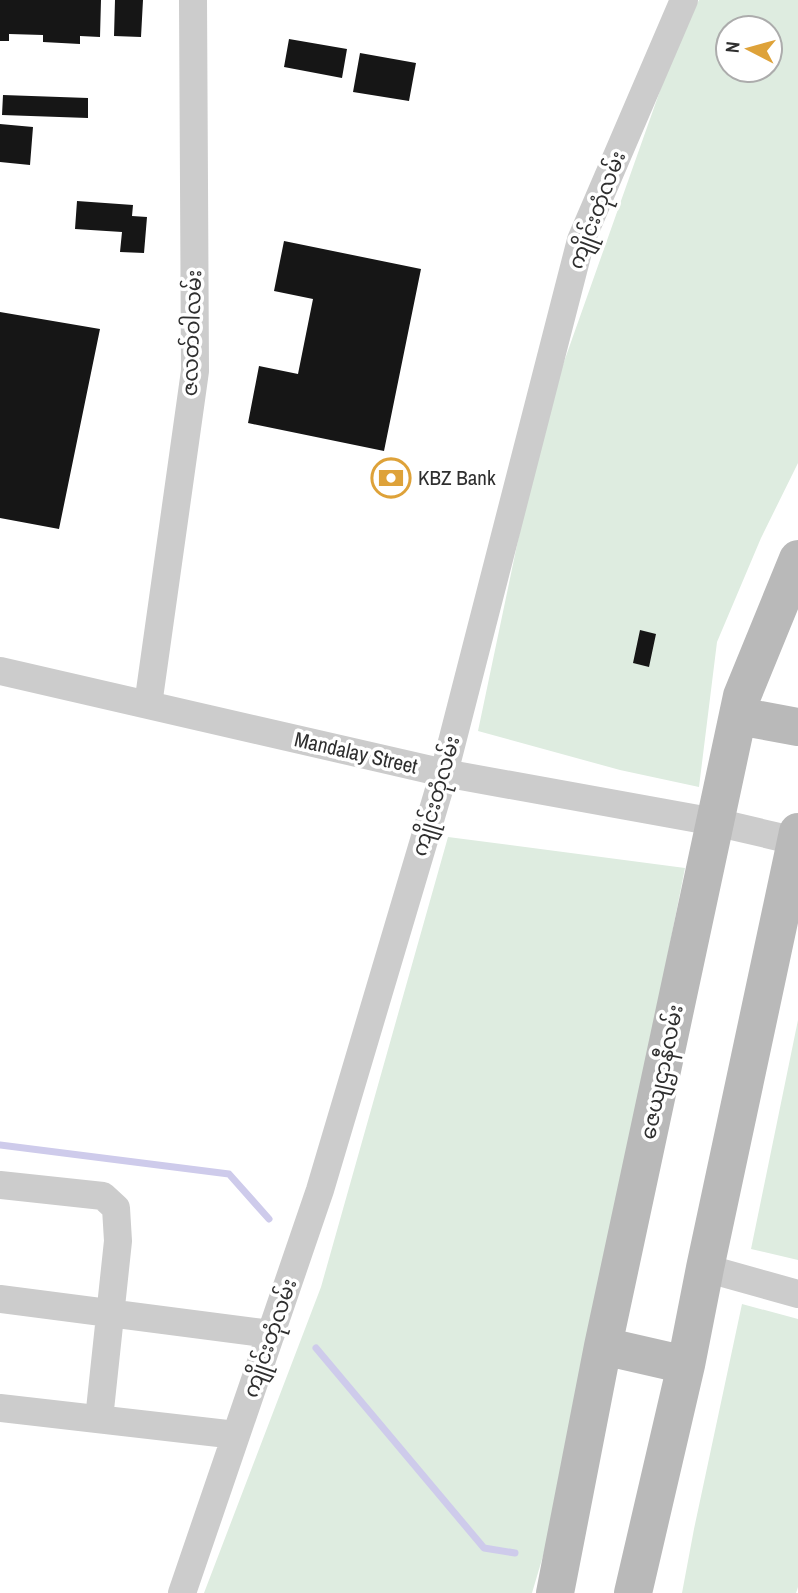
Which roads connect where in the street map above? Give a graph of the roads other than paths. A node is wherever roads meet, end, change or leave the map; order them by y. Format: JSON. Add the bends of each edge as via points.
{"nodes":[{"id":1,"x":193,"y":0,"type":"edge"},
{"id":2,"x":684,"y":0,"type":"edge"},
{"id":3,"x":798,"y":559,"type":"edge"},
{"id":4,"x":0,"y":671,"type":"edge"},
{"id":5,"x":148,"y":705,"type":"junction"},
{"id":6,"x":738,"y":716,"type":"junction"},
{"id":7,"x":798,"y":727,"type":"edge"},
{"id":8,"x":444,"y":773,"type":"junction"},
{"id":9,"x":715,"y":822,"type":"junction"},
{"id":10,"x":797,"y":838,"type":"edge"},
{"id":11,"x":0,"y":1185,"type":"edge"},
{"id":12,"x":705,"y":1268,"type":"junction"},
{"id":13,"x":798,"y":1294,"type":"edge"},
{"id":14,"x":0,"y":1299,"type":"edge"},
{"id":15,"x":111,"y":1312,"type":"junction"},
{"id":16,"x":271,"y":1334,"type":"junction"},
{"id":17,"x":603,"y":1346,"type":"junction"},
{"id":18,"x":686,"y":1365,"type":"junction"},
{"id":19,"x":0,"y":1408,"type":"edge"},
{"id":20,"x":99,"y":1419,"type":"junction"},
{"id":21,"x":236,"y":1435,"type":"junction"},
{"id":22,"x":182,"y":1593,"type":"edge"},
{"id":23,"x":555,"y":1593,"type":"edge"},
{"id":24,"x":633,"y":1593,"type":"edge"}],
"edges":[{"from":1,"to":5,"type":"street","name":"ဇလတ်ဝါလမ်း","via":[[195,371]]},
{"from":2,"to":8,"type":"street","name":"ကျိုင်းတုံလမ်း","via":[[582,240]]},
{"from":3,"to":6,"type":"main road","name":"ဇေယျဌာနီလမ်း"},
{"from":4,"to":5,"type":"street","name":"Mandalay Street"},
{"from":5,"to":8,"type":"street","name":"Mandalay Street"},
{"from":6,"to":7,"type":"main road"},
{"from":6,"to":9,"type":"main road","name":"ဇေယျဌာနီလမ်း"},
{"from":8,"to":9,"type":"street","name":"Mandalay Street"},
{"from":8,"to":16,"type":"street","name":"ကျိုင်းတုံလမ်း","via":[[320,1190]]},
{"from":9,"to":10,"type":"street","name":"Mandalay Street"},
{"from":9,"to":17,"type":"main road","name":"ဇေယျဌာနီလမ်း"},
{"from":10,"to":12,"type":"main road"},
{"from":11,"to":15,"type":"street","via":[[103,1196],[116,1208],[118,1241]]},
{"from":12,"to":13,"type":"street"},
{"from":12,"to":18,"type":"main road"},
{"from":14,"to":15,"type":"street"},
{"from":15,"to":16,"type":"street"},
{"from":15,"to":20,"type":"street"},
{"from":16,"to":21,"type":"street","name":"ကျိုင်းတုံလမ်း"},
{"from":17,"to":18,"type":"main road"},
{"from":17,"to":23,"type":"main road","name":"ဇေယျဌာနီလမ်း"},
{"from":18,"to":24,"type":"main road"},
{"from":19,"to":20,"type":"street"},
{"from":20,"to":21,"type":"street"},
{"from":21,"to":22,"type":"street","name":"ကျိုင်းတုံလမ်း"}]}
